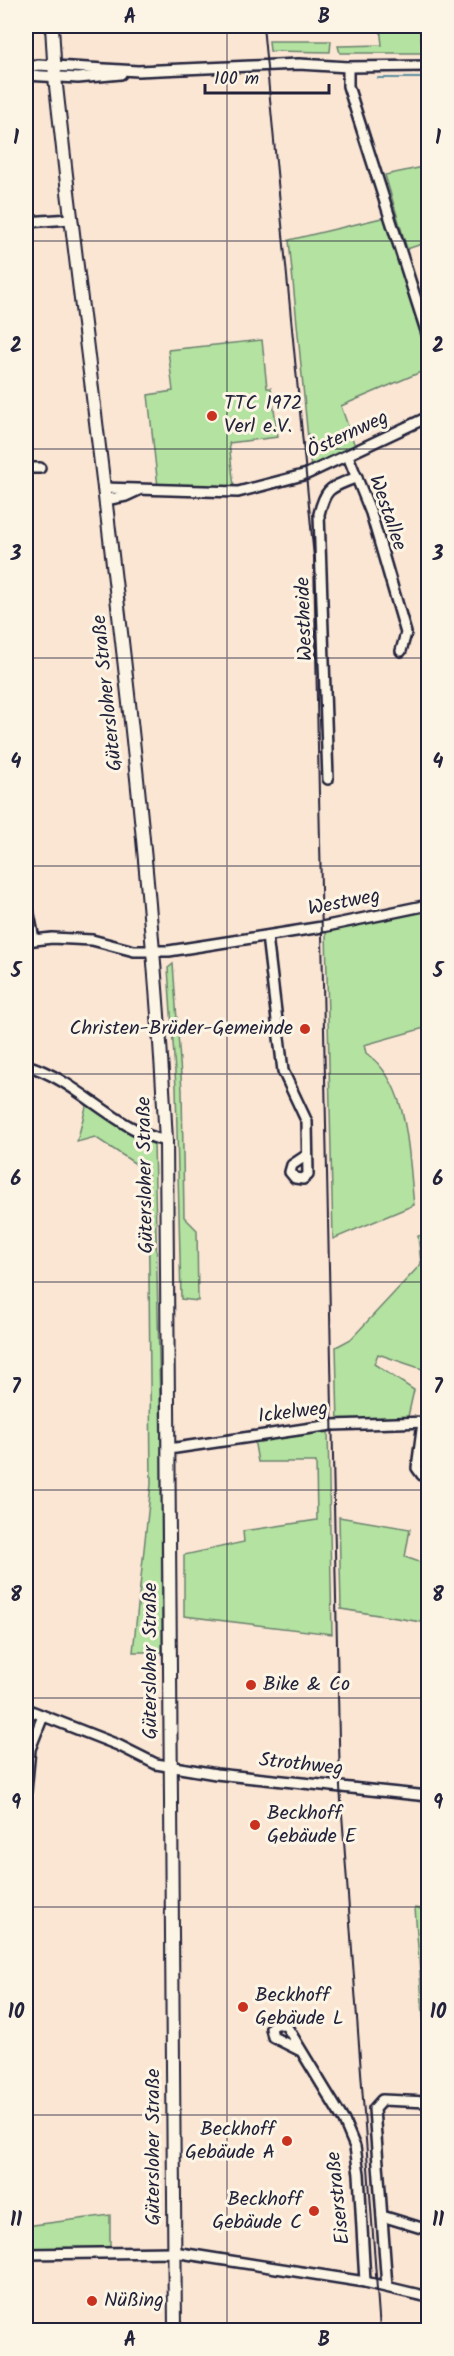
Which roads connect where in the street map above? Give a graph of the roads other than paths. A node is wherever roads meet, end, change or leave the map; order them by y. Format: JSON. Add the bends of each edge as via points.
{"nodes":[{"id":1,"x":52,"y":26,"type":"edge"},
{"id":2,"x":429,"y":66,"type":"edge"},
{"id":3,"x":348,"y":67,"type":"junction"},
{"id":4,"x":26,"y":68,"type":"edge"},
{"id":5,"x":55,"y":71,"type":"junction"},
{"id":6,"x":26,"y":75,"type":"edge"},
{"id":7,"x":71,"y":219,"type":"junction"},
{"id":8,"x":26,"y":222,"type":"edge"},
{"id":9,"x":429,"y":337,"type":"edge"},
{"id":10,"x":429,"y":417,"type":"edge"},
{"id":11,"x":348,"y":456,"type":"junction"},
{"id":12,"x":26,"y":468,"type":"edge"},
{"id":13,"x":40,"y":468,"type":"dead end"},
{"id":14,"x":357,"y":477,"type":"junction"},
{"id":15,"x":104,"y":494,"type":"junction"},
{"id":16,"x":401,"y":651,"type":"dead end"},
{"id":17,"x":328,"y":779,"type":"dead end"},
{"id":18,"x":26,"y":900,"type":"edge"},
{"id":19,"x":429,"y":905,"type":"edge"},
{"id":20,"x":267,"y":936,"type":"junction"},
{"id":21,"x":30,"y":940,"type":"edge"},
{"id":22,"x":154,"y":951,"type":"junction"},
{"id":23,"x":26,"y":1065,"type":"edge"},
{"id":24,"x":166,"y":1141,"type":"junction"},
{"id":25,"x":307,"y":1155,"type":"dead end"},
{"id":26,"x":426,"y":1422,"type":"edge"},
{"id":27,"x":169,"y":1449,"type":"junction"},
{"id":28,"x":429,"y":1476,"type":"edge"},
{"id":29,"x":26,"y":1709,"type":"edge"},
{"id":30,"x":43,"y":1716,"type":"junction"},
{"id":31,"x":171,"y":1766,"type":"junction"},
{"id":32,"x":26,"y":1791,"type":"edge"},
{"id":33,"x":429,"y":1796,"type":"edge"},
{"id":34,"x":301,"y":2051,"type":"dead end"},
{"id":35,"x":429,"y":2102,"type":"edge"},
{"id":36,"x":382,"y":2216,"type":"junction"},
{"id":37,"x":429,"y":2229,"type":"edge"},
{"id":38,"x":174,"y":2252,"type":"junction"},
{"id":39,"x":26,"y":2254,"type":"edge"},
{"id":40,"x":364,"y":2282,"type":"junction"},
{"id":41,"x":387,"y":2287,"type":"junction"},
{"id":42,"x":429,"y":2297,"type":"edge"},
{"id":43,"x":175,"y":2331,"type":"edge"}],
"edges":[{"from":1,"to":5,"type":"main road","name":"Gütersloher Straße"},
{"from":2,"to":3,"type":"street"},
{"from":3,"to":5,"type":"street"},
{"from":3,"to":9,"type":"street","via":[[348,86]]},
{"from":4,"to":5,"type":"street","via":[[38,65]]},
{"from":5,"to":6,"type":"street"},
{"from":5,"to":7,"type":"main road","name":"Gütersloher Straße"},
{"from":7,"to":8,"type":"street"},
{"from":7,"to":15,"type":"main road","name":"Gütersloher Straße"},
{"from":10,"to":11,"type":"street","name":"Östernweg"},
{"from":11,"to":14,"type":"street","name":"Westallee"},
{"from":11,"to":15,"type":"street","name":"Östernweg","via":[[307,474],[238,492],[139,490]]},
{"from":12,"to":13,"type":"street"},
{"from":14,"to":16,"type":"street","name":"Westallee","via":[[406,633]]},
{"from":14,"to":17,"type":"street","name":"Westheide","via":[[331,488],[324,495],[319,514]]},
{"from":15,"to":22,"type":"main road","name":"Gütersloher Straße"},
{"from":18,"to":21,"type":"street"},
{"from":19,"to":20,"type":"street","name":"Westweg"},
{"from":20,"to":22,"type":"street","name":"Westweg"},
{"from":20,"to":25,"type":"street","via":[[283,1071],[307,1122]]},
{"from":21,"to":22,"type":"street","name":"Westweg","via":[[93,940],[134,951]]},
{"from":22,"to":24,"type":"main road","name":"Gütersloher Straße"},
{"from":23,"to":24,"type":"street","via":[[78,1090],[148,1137]]},
{"from":24,"to":27,"type":"main road","name":"Gütersloher Straße"},
{"from":26,"to":27,"type":"street","name":"Ickelweg","via":[[332,1425]]},
{"from":26,"to":28,"type":"street","name":"Ickelweg","via":[[417,1468],[422,1475]]},
{"from":27,"to":31,"type":"main road","name":"Gütersloher Straße"},
{"from":29,"to":30,"type":"street","name":"Strothweg"},
{"from":30,"to":31,"type":"street","name":"Strothweg","via":[[156,1764]]},
{"from":30,"to":32,"type":"street","via":[[30,1749]]},
{"from":31,"to":33,"type":"street","name":"Strothweg"},
{"from":31,"to":38,"type":"main road","name":"Gütersloher Straße"},
{"from":34,"to":40,"type":"street","name":"Eiserstraße","via":[[344,2121],[355,2147]]},
{"from":35,"to":36,"type":"street","via":[[382,2100],[374,2109]]},
{"from":36,"to":37,"type":"street"},
{"from":36,"to":41,"type":"street"},
{"from":38,"to":39,"type":"street"},
{"from":38,"to":40,"type":"street"},
{"from":38,"to":43,"type":"main road","name":"Gütersloher Straße"},
{"from":40,"to":41,"type":"street"},
{"from":41,"to":42,"type":"street"}]}
